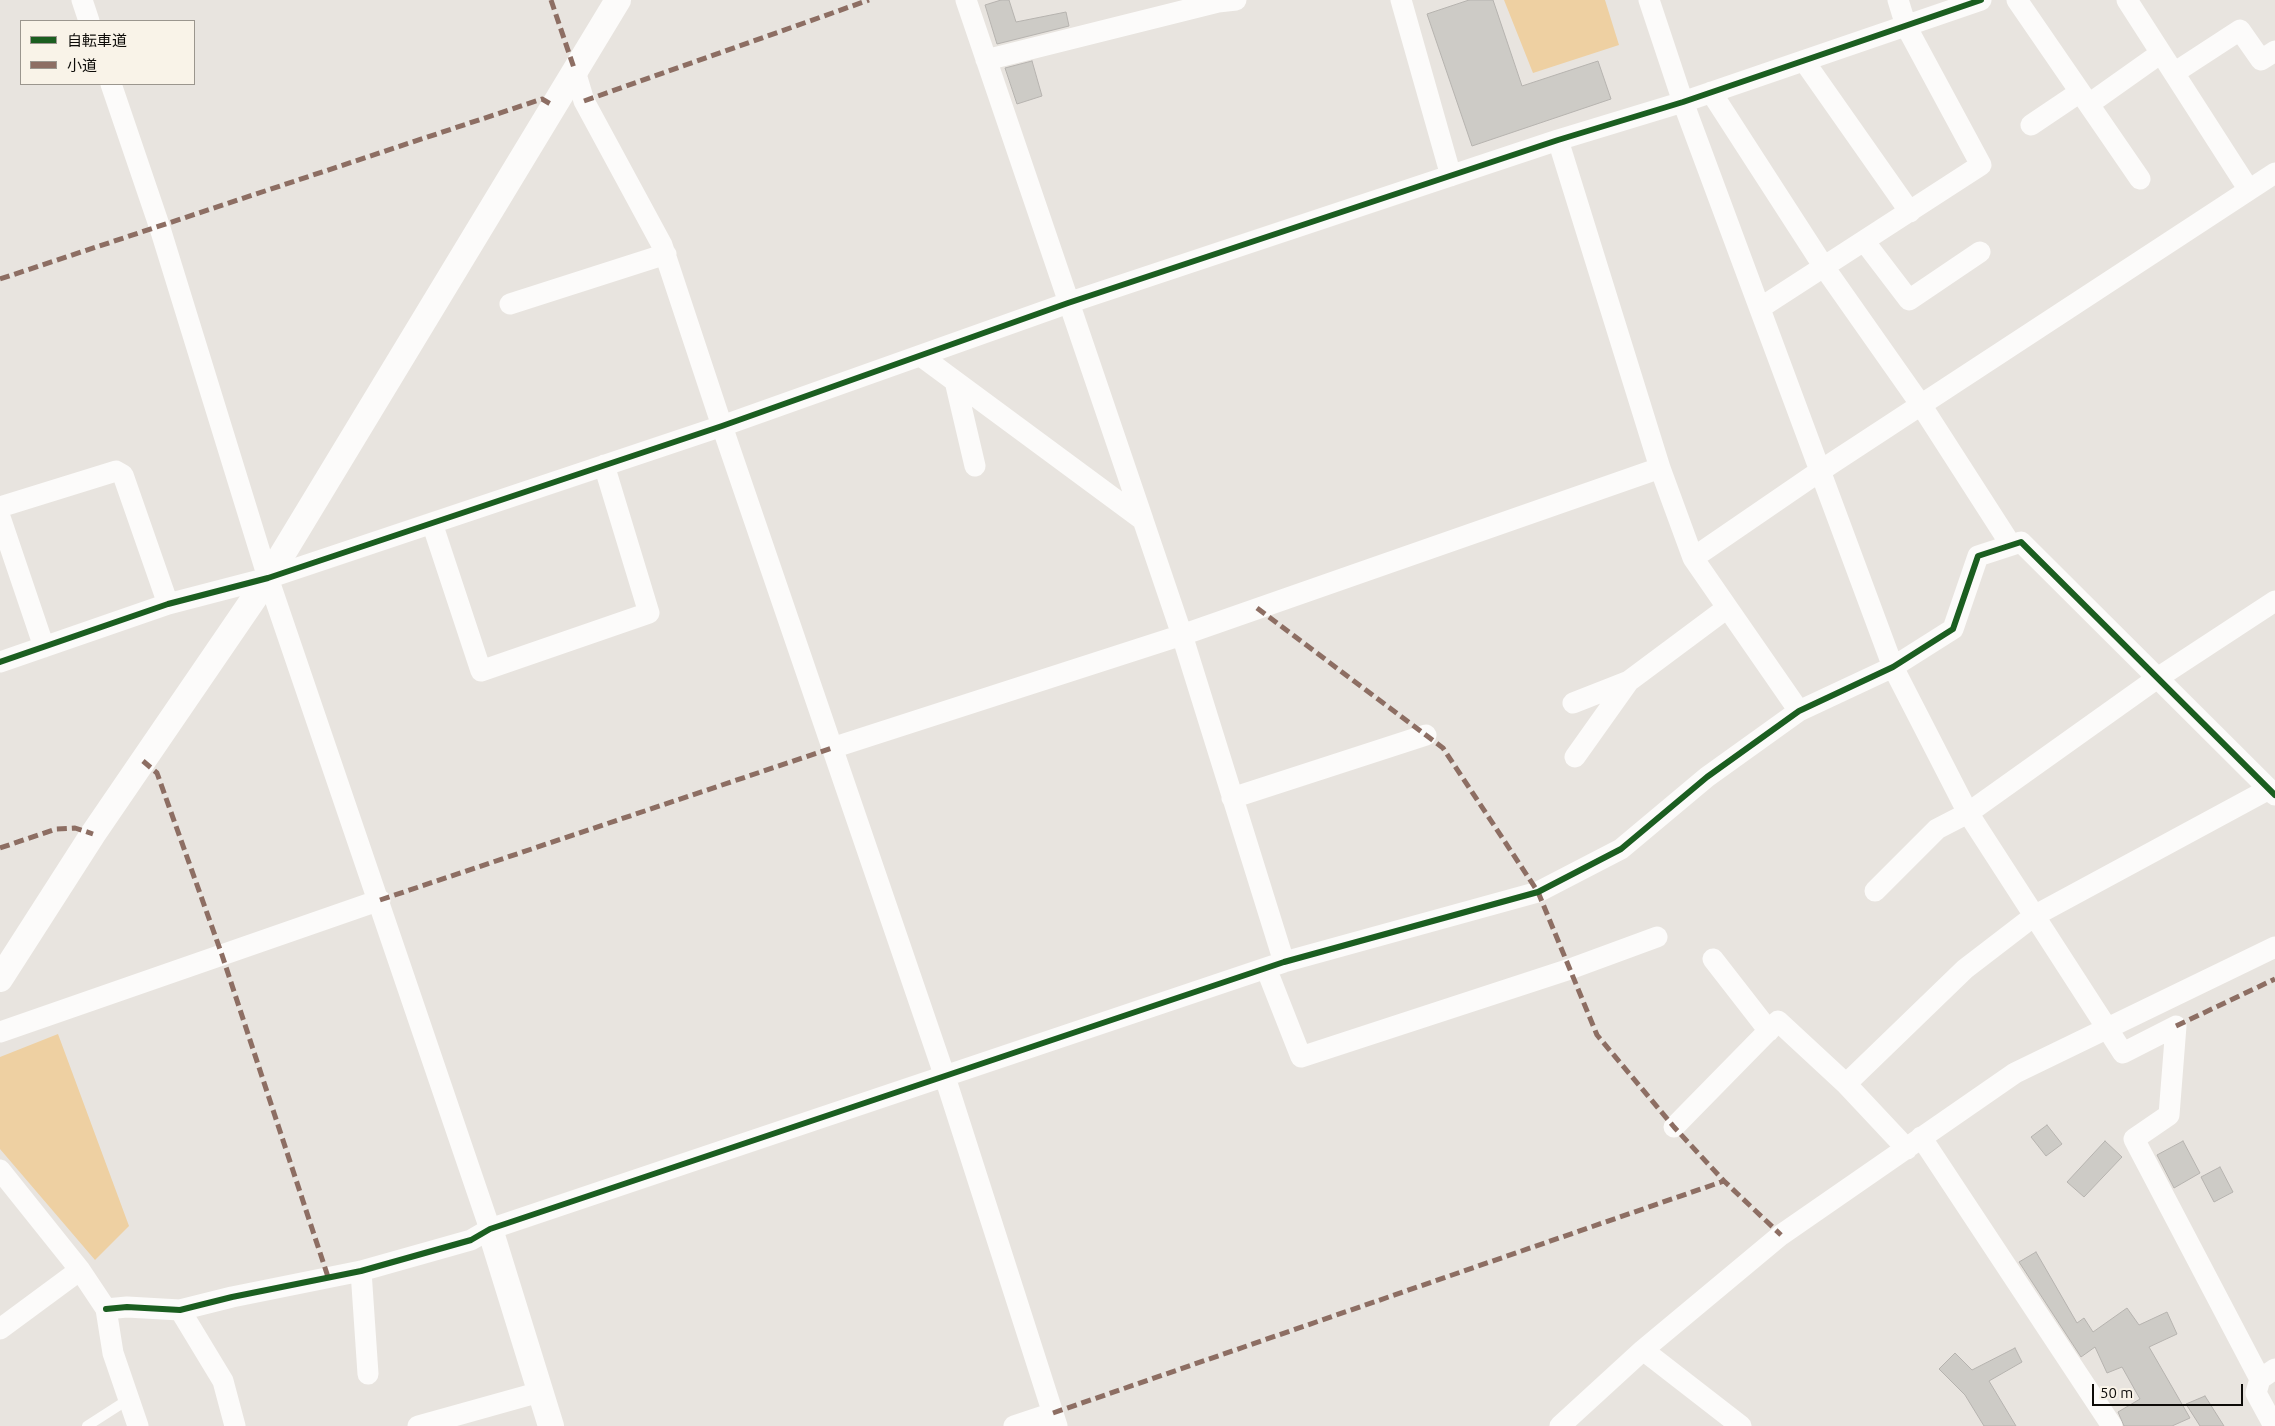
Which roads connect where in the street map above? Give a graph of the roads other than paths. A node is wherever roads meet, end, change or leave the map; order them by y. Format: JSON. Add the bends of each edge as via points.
{"nodes":[{"id":1,"x":82,"y":0,"type":"edge"},
{"id":2,"x":618,"y":0,"type":"edge"},
{"id":3,"x":966,"y":0,"type":"edge"},
{"id":4,"x":1236,"y":0,"type":"edge"},
{"id":5,"x":1401,"y":0,"type":"edge"},
{"id":6,"x":1649,"y":0,"type":"edge"},
{"id":7,"x":1898,"y":0,"type":"edge"},
{"id":8,"x":1982,"y":0,"type":"edge"},
{"id":9,"x":2017,"y":0,"type":"edge"},
{"id":10,"x":2127,"y":0,"type":"edge"},
{"id":11,"x":1172,"y":6,"type":"edge"},
{"id":12,"x":89,"y":20,"type":"edge"},
{"id":13,"x":1906,"y":26,"type":"junction"},
{"id":14,"x":2275,"y":51,"type":"edge"},
{"id":15,"x":2161,"y":53,"type":"junction"},
{"id":16,"x":986,"y":60,"type":"junction"},
{"id":17,"x":1804,"y":61,"type":"junction"},
{"id":18,"x":574,"y":71,"type":"junction"},
{"id":19,"x":2174,"y":73,"type":"junction"},
{"id":20,"x":110,"y":85,"type":"edge"},
{"id":21,"x":1711,"y":92,"type":"junction"},
{"id":22,"x":2084,"y":98,"type":"junction"},
{"id":23,"x":1683,"y":102,"type":"junction"},
{"id":24,"x":2031,"y":125,"type":"dead end"},
{"id":25,"x":1558,"y":140,"type":"junction"},
{"id":26,"x":2275,"y":173,"type":"edge"},
{"id":27,"x":1451,"y":176,"type":"junction"},
{"id":28,"x":2140,"y":179,"type":"dead end"},
{"id":29,"x":2249,"y":190,"type":"junction"},
{"id":30,"x":1910,"y":212,"type":"junction"},
{"id":31,"x":1864,"y":241,"type":"junction"},
{"id":32,"x":1980,"y":252,"type":"dead end"},
{"id":33,"x":666,"y":254,"type":"junction"},
{"id":34,"x":1824,"y":267,"type":"junction"},
{"id":35,"x":1068,"y":303,"type":"junction"},
{"id":36,"x":510,"y":304,"type":"dead end"},
{"id":37,"x":1760,"y":308,"type":"junction"},
{"id":38,"x":921,"y":356,"type":"junction"},
{"id":39,"x":955,"y":381,"type":"junction"},
{"id":40,"x":1921,"y":405,"type":"junction"},
{"id":41,"x":722,"y":426,"type":"junction"},
{"id":42,"x":604,"y":465,"type":"junction"},
{"id":43,"x":975,"y":466,"type":"dead end"},
{"id":44,"x":1660,"y":468,"type":"junction"},
{"id":45,"x":1820,"y":471,"type":"junction"},
{"id":46,"x":0,"y":507,"type":"edge"},
{"id":47,"x":0,"y":517,"type":"edge"},
{"id":48,"x":1143,"y":520,"type":"junction"},
{"id":49,"x":432,"y":523,"type":"junction"},
{"id":50,"x":2011,"y":545,"type":"junction"},
{"id":51,"x":1693,"y":558,"type":"junction"},
{"id":52,"x":7,"y":560,"type":"edge"},
{"id":53,"x":268,"y":578,"type":"junction"},
{"id":54,"x":2275,"y":601,"type":"edge"},
{"id":55,"x":168,"y":604,"type":"junction"},
{"id":56,"x":1727,"y":608,"type":"junction"},
{"id":57,"x":1182,"y":635,"type":"junction"},
{"id":58,"x":44,"y":647,"type":"junction"},
{"id":59,"x":0,"y":662,"type":"edge"},
{"id":60,"x":1893,"y":667,"type":"junction"},
{"id":61,"x":2156,"y":678,"type":"junction"},
{"id":62,"x":1629,"y":681,"type":"junction"},
{"id":63,"x":1573,"y":702,"type":"dead end"},
{"id":64,"x":1799,"y":711,"type":"junction"},
{"id":65,"x":1426,"y":735,"type":"dead end"},
{"id":66,"x":832,"y":748,"type":"junction"},
{"id":67,"x":1575,"y":757,"type":"dead end"},
{"id":68,"x":2272,"y":792,"type":"edge"},
{"id":69,"x":1232,"y":798,"type":"junction"},
{"id":70,"x":1968,"y":813,"type":"junction"},
{"id":71,"x":1875,"y":891,"type":"dead end"},
{"id":72,"x":380,"y":900,"type":"junction"},
{"id":73,"x":2034,"y":916,"type":"junction"},
{"id":74,"x":1657,"y":937,"type":"dead end"},
{"id":75,"x":2275,"y":947,"type":"edge"},
{"id":76,"x":1713,"y":960,"type":"dead end"},
{"id":77,"x":1275,"y":965,"type":"junction"},
{"id":78,"x":0,"y":979,"type":"edge"},
{"id":79,"x":2105,"y":1028,"type":"junction"},
{"id":80,"x":1769,"y":1031,"type":"junction"},
{"id":81,"x":0,"y":1032,"type":"edge"},
{"id":82,"x":944,"y":1074,"type":"junction"},
{"id":83,"x":1846,"y":1084,"type":"junction"},
{"id":84,"x":1674,"y":1128,"type":"dead end"},
{"id":85,"x":1914,"y":1143,"type":"junction"},
{"id":86,"x":0,"y":1170,"type":"edge"},
{"id":87,"x":490,"y":1229,"type":"junction"},
{"id":88,"x":80,"y":1270,"type":"junction"},
{"id":89,"x":361,"y":1271,"type":"junction"},
{"id":90,"x":106,"y":1309,"type":"junction"},
{"id":91,"x":180,"y":1310,"type":"junction"},
{"id":92,"x":0,"y":1329,"type":"edge"},
{"id":93,"x":1643,"y":1350,"type":"junction"},
{"id":94,"x":368,"y":1374,"type":"dead end"},
{"id":95,"x":2267,"y":1374,"type":"edge"},
{"id":96,"x":540,"y":1392,"type":"junction"},
{"id":97,"x":128,"y":1399,"type":"junction"},
{"id":98,"x":1055,"y":1420,"type":"edge"},
{"id":99,"x":87,"y":1426,"type":"edge"},
{"id":100,"x":138,"y":1426,"type":"edge"},
{"id":101,"x":235,"y":1426,"type":"edge"},
{"id":102,"x":418,"y":1426,"type":"edge"},
{"id":103,"x":551,"y":1426,"type":"edge"},
{"id":104,"x":1014,"y":1426,"type":"edge"},
{"id":105,"x":1560,"y":1426,"type":"edge"},
{"id":106,"x":1741,"y":1426,"type":"edge"},
{"id":107,"x":2112,"y":1426,"type":"edge"},
{"id":108,"x":2274,"y":1426,"type":"edge"}],
"edges":[{"from":1,"to":12,"type":"street"},
{"from":2,"to":18,"type":"street"},
{"from":3,"to":16,"type":"street"},
{"from":4,"to":11,"type":"street"},
{"from":5,"to":27,"type":"street"},
{"from":6,"to":23,"type":"street"},
{"from":7,"to":13,"type":"street"},
{"from":8,"to":13,"type":"street"},
{"from":9,"to":22,"type":"street"},
{"from":10,"to":15,"type":"street"},
{"from":11,"to":16,"type":"street"},
{"from":13,"to":17,"type":"street"},
{"from":13,"to":30,"type":"street","via":[[1982,166]]},
{"from":14,"to":19,"type":"street","via":[[2260,60],[2240,30]]},
{"from":15,"to":19,"type":"street"},
{"from":15,"to":22,"type":"street"},
{"from":16,"to":35,"type":"street"},
{"from":17,"to":21,"type":"street"},
{"from":17,"to":30,"type":"street"},
{"from":18,"to":33,"type":"street","via":[[584,102]]},
{"from":18,"to":53,"type":"street"},
{"from":19,"to":29,"type":"street"},
{"from":20,"to":53,"type":"street","via":[[159,225]]},
{"from":21,"to":23,"type":"street"},
{"from":21,"to":34,"type":"street"},
{"from":22,"to":24,"type":"street"},
{"from":22,"to":28,"type":"street"},
{"from":23,"to":25,"type":"street"},
{"from":23,"to":37,"type":"street"},
{"from":25,"to":27,"type":"street"},
{"from":25,"to":44,"type":"street"},
{"from":26,"to":29,"type":"street"},
{"from":27,"to":35,"type":"street"},
{"from":29,"to":40,"type":"street"},
{"from":30,"to":31,"type":"street"},
{"from":31,"to":32,"type":"street","via":[[1909,300]]},
{"from":31,"to":34,"type":"street"},
{"from":33,"to":36,"type":"street"},
{"from":33,"to":41,"type":"street"},
{"from":34,"to":37,"type":"street"},
{"from":34,"to":40,"type":"street"},
{"from":35,"to":38,"type":"street"},
{"from":35,"to":48,"type":"street"},
{"from":37,"to":45,"type":"street"},
{"from":38,"to":39,"type":"street"},
{"from":38,"to":41,"type":"street"},
{"from":39,"to":43,"type":"street"},
{"from":39,"to":48,"type":"street"},
{"from":40,"to":45,"type":"street"},
{"from":40,"to":50,"type":"street"},
{"from":41,"to":42,"type":"street"},
{"from":41,"to":66,"type":"street"},
{"from":42,"to":49,"type":"street"},
{"from":42,"to":49,"type":"street","via":[[649,612],[481,671]]},
{"from":44,"to":51,"type":"street"},
{"from":44,"to":57,"type":"street"},
{"from":45,"to":51,"type":"street"},
{"from":45,"to":60,"type":"street"},
{"from":46,"to":55,"type":"street","via":[[116,471],[123,475]]},
{"from":47,"to":52,"type":"street"},
{"from":48,"to":57,"type":"street"},
{"from":49,"to":53,"type":"street"},
{"from":50,"to":60,"type":"street","via":[[1978,556],[1953,629]]},
{"from":50,"to":61,"type":"street","via":[[2021,542]]},
{"from":51,"to":56,"type":"street"},
{"from":52,"to":58,"type":"street"},
{"from":53,"to":55,"type":"street"},
{"from":53,"to":72,"type":"street"},
{"from":53,"to":78,"type":"street","via":[[93,834]]},
{"from":54,"to":61,"type":"street"},
{"from":55,"to":58,"type":"street"},
{"from":56,"to":62,"type":"street"},
{"from":56,"to":64,"type":"street"},
{"from":57,"to":66,"type":"street"},
{"from":57,"to":69,"type":"street"},
{"from":58,"to":59,"type":"street"},
{"from":60,"to":64,"type":"street"},
{"from":60,"to":70,"type":"street"},
{"from":61,"to":68,"type":"street"},
{"from":61,"to":70,"type":"street"},
{"from":62,"to":63,"type":"street"},
{"from":62,"to":67,"type":"street"},
{"from":64,"to":77,"type":"street","via":[[1707,777],[1622,848],[1538,892]]},
{"from":65,"to":69,"type":"street"},
{"from":66,"to":82,"type":"street"},
{"from":68,"to":73,"type":"street"},
{"from":69,"to":77,"type":"street"},
{"from":70,"to":71,"type":"street","via":[[1937,829]]},
{"from":70,"to":73,"type":"street"},
{"from":72,"to":81,"type":"street"},
{"from":72,"to":87,"type":"street"},
{"from":73,"to":79,"type":"street"},
{"from":73,"to":83,"type":"street","via":[[1965,969]]},
{"from":74,"to":77,"type":"street","via":[[1570,969],[1301,1057]]},
{"from":75,"to":79,"type":"street"},
{"from":76,"to":80,"type":"street"},
{"from":77,"to":82,"type":"street"},
{"from":79,"to":85,"type":"street","via":[[2015,1073]]},
{"from":79,"to":95,"type":"street","via":[[2123,1053],[2176,1026],[2169,1115],[2134,1139]]},
{"from":80,"to":83,"type":"street","via":[[1778,1021]]},
{"from":80,"to":84,"type":"street"},
{"from":82,"to":87,"type":"street"},
{"from":82,"to":98,"type":"street"},
{"from":83,"to":85,"type":"street"},
{"from":85,"to":93,"type":"street","via":[[1781,1235]]},
{"from":85,"to":107,"type":"street"},
{"from":86,"to":88,"type":"street"},
{"from":87,"to":89,"type":"street","via":[[471,1240]]},
{"from":87,"to":96,"type":"street"},
{"from":88,"to":90,"type":"street"},
{"from":88,"to":92,"type":"street"},
{"from":89,"to":91,"type":"street"},
{"from":89,"to":94,"type":"street"},
{"from":90,"to":91,"type":"street"},
{"from":90,"to":97,"type":"street","via":[[113,1352]]},
{"from":91,"to":101,"type":"street","via":[[223,1381]]},
{"from":93,"to":105,"type":"street"},
{"from":93,"to":106,"type":"street"},
{"from":95,"to":108,"type":"street","via":[[2256,1393]]},
{"from":96,"to":102,"type":"street"},
{"from":96,"to":103,"type":"street"},
{"from":97,"to":99,"type":"lane"},
{"from":97,"to":100,"type":"street"},
{"from":98,"to":104,"type":"street"}]}
